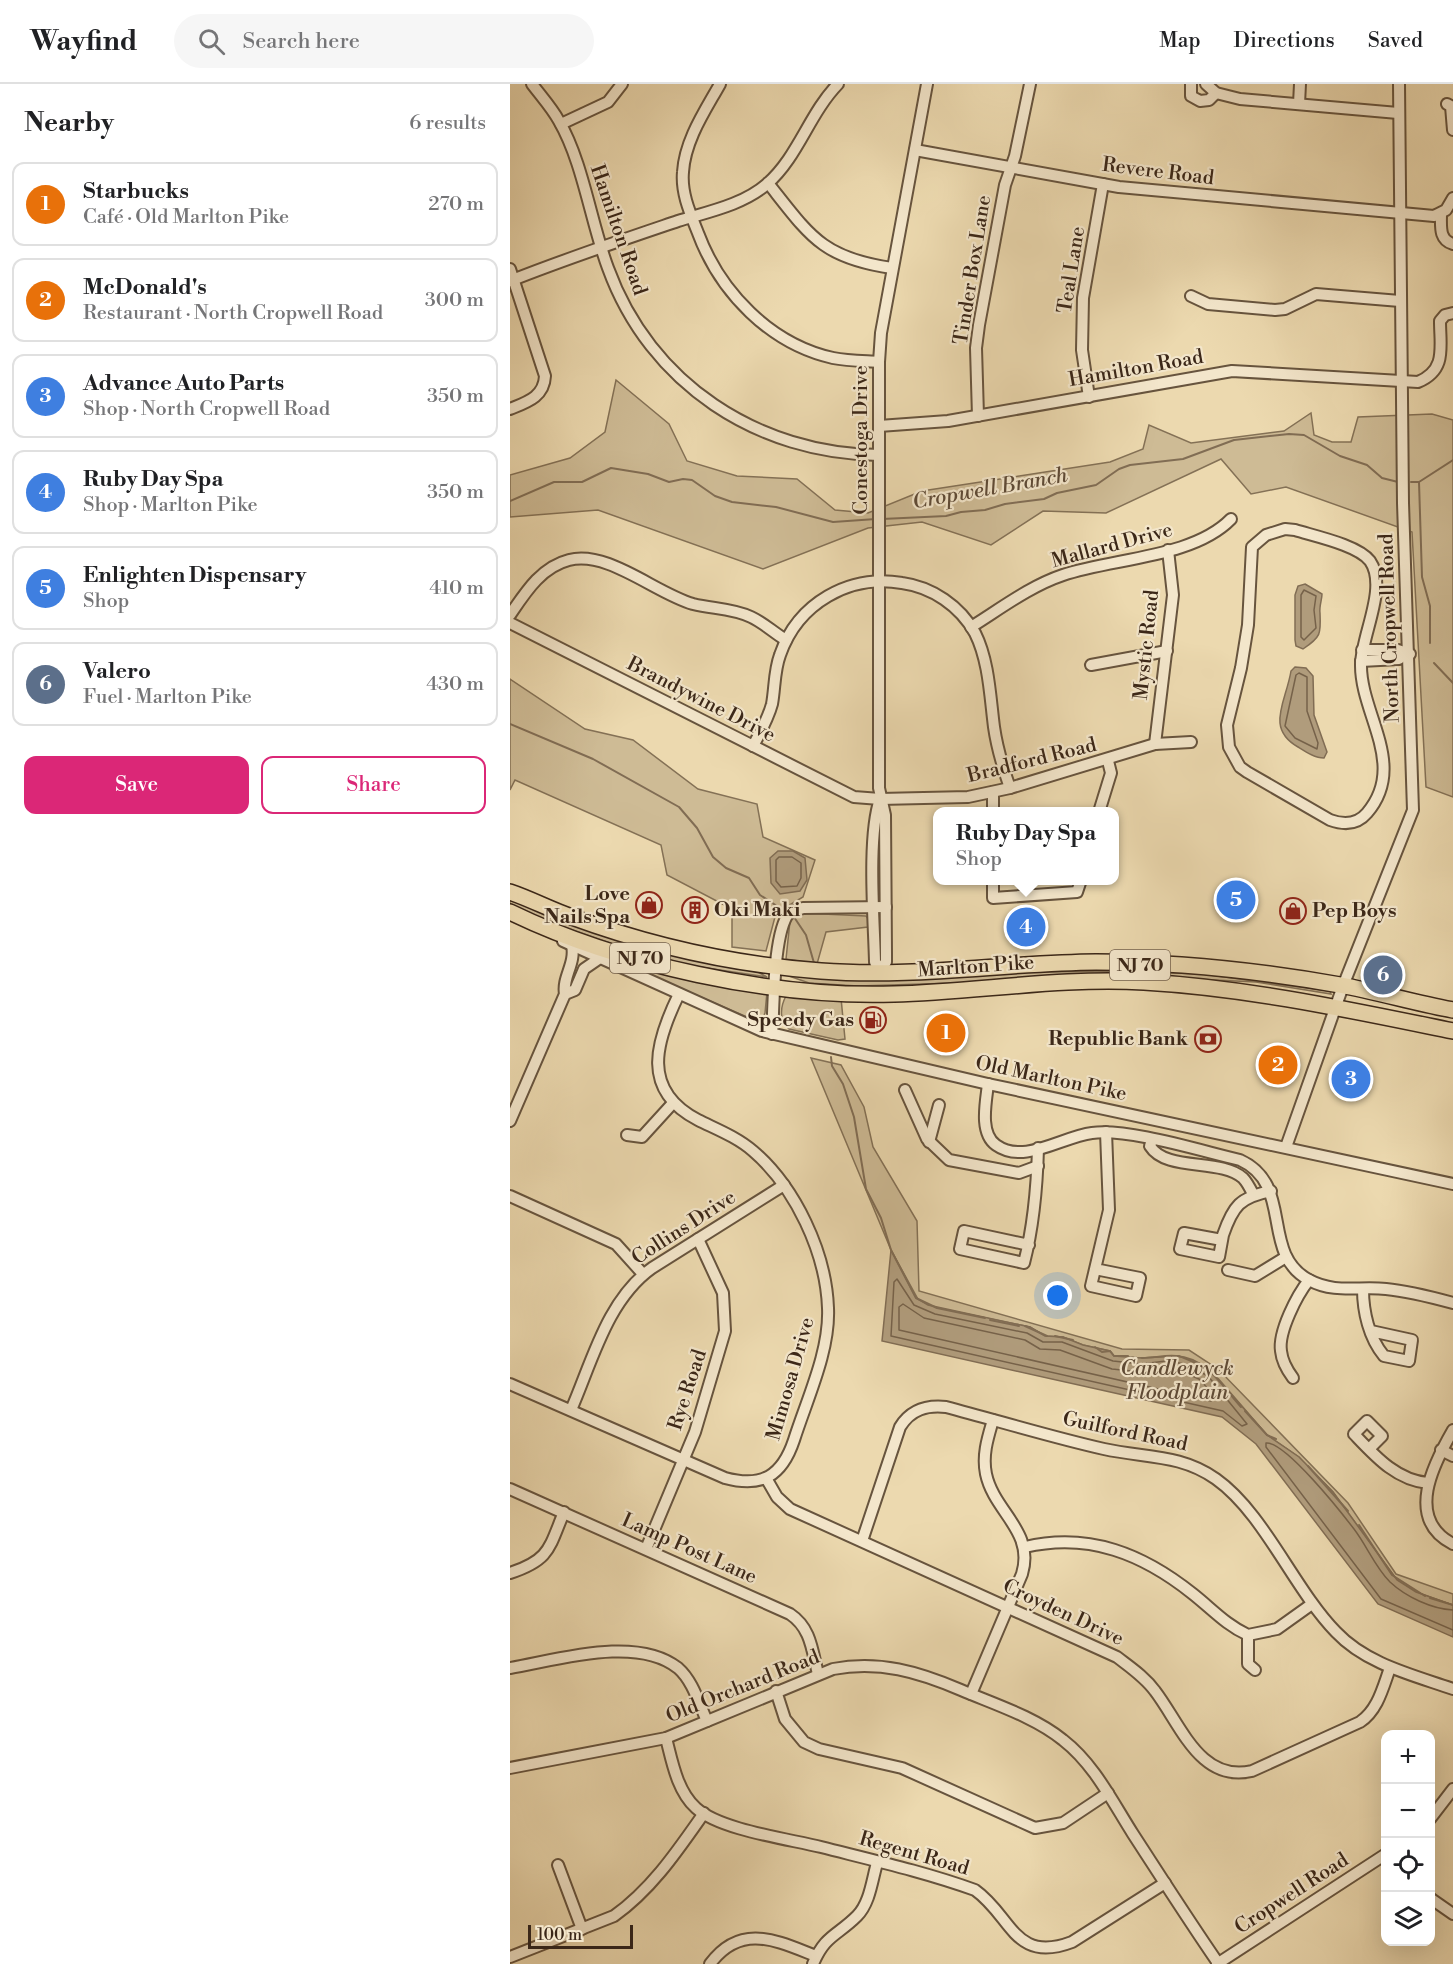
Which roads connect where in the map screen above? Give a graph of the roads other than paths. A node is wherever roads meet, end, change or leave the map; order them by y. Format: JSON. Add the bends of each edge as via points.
{"nodes":[{"id":1,"x":532,"y":84,"type":"edge"},
{"id":2,"x":622,"y":84,"type":"edge"},
{"id":3,"x":720,"y":84,"type":"edge"},
{"id":4,"x":838,"y":84,"type":"edge"},
{"id":5,"x":927,"y":84,"type":"edge"},
{"id":6,"x":1030,"y":84,"type":"edge"},
{"id":7,"x":1191,"y":84,"type":"edge"},
{"id":8,"x":1206,"y":84,"type":"edge"},
{"id":9,"x":1299,"y":84,"type":"edge"},
{"id":10,"x":1399,"y":84,"type":"edge"},
{"id":11,"x":1216,"y":93,"type":"junction"},
{"id":12,"x":1299,"y":104,"type":"junction"},
{"id":13,"x":1447,"y":104,"type":"dead end"},
{"id":14,"x":1398,"y":113,"type":"junction"},
{"id":15,"x":561,"y":124,"type":"junction"},
{"id":16,"x":1453,"y":130,"type":"edge"},
{"id":17,"x":915,"y":150,"type":"junction"},
{"id":18,"x":1012,"y":167,"type":"junction"},
{"id":19,"x":768,"y":183,"type":"junction"},
{"id":20,"x":1103,"y":184,"type":"junction"},
{"id":21,"x":1453,"y":198,"type":"edge"},
{"id":22,"x":1399,"y":212,"type":"junction"},
{"id":23,"x":1441,"y":214,"type":"junction"},
{"id":24,"x":692,"y":217,"type":"junction"},
{"id":25,"x":1453,"y":244,"type":"edge"},
{"id":26,"x":601,"y":248,"type":"junction"},
{"id":27,"x":892,"y":268,"type":"junction"},
{"id":28,"x":511,"y":277,"type":"edge"},
{"id":29,"x":1191,"y":296,"type":"dead end"},
{"id":30,"x":1400,"y":301,"type":"junction"},
{"id":31,"x":1453,"y":314,"type":"edge"},
{"id":32,"x":879,"y":362,"type":"junction"},
{"id":33,"x":1401,"y":381,"type":"junction"},
{"id":34,"x":1089,"y":396,"type":"junction"},
{"id":35,"x":510,"y":409,"type":"edge"},
{"id":36,"x":978,"y":416,"type":"junction"},
{"id":37,"x":879,"y":426,"type":"junction"},
{"id":38,"x":879,"y":455,"type":"junction"},
{"id":39,"x":1231,"y":519,"type":"dead end"},
{"id":40,"x":1167,"y":550,"type":"junction"},
{"id":41,"x":880,"y":582,"type":"junction"},
{"id":42,"x":510,"y":615,"type":"edge"},
{"id":43,"x":510,"y":623,"type":"edge"},
{"id":44,"x":971,"y":627,"type":"junction"},
{"id":45,"x":786,"y":640,"type":"junction"},
{"id":46,"x":1167,"y":651,"type":"junction"},
{"id":47,"x":1407,"y":654,"type":"junction"},
{"id":48,"x":1361,"y":656,"type":"junction"},
{"id":49,"x":1091,"y":665,"type":"dead end"},
{"id":50,"x":1191,"y":742,"type":"dead end"},
{"id":51,"x":1155,"y":744,"type":"junction"},
{"id":52,"x":753,"y":746,"type":"junction"},
{"id":53,"x":1108,"y":761,"type":"junction"},
{"id":54,"x":1010,"y":788,"type":"junction"},
{"id":55,"x":993,"y":792,"type":"junction"},
{"id":56,"x":880,"y":799,"type":"junction"},
{"id":57,"x":993,"y":807,"type":"edge"},
{"id":58,"x":1101,"y":807,"type":"edge"},
{"id":59,"x":993,"y":885,"type":"edge"},
{"id":60,"x":1079,"y":885,"type":"edge"},
{"id":61,"x":510,"y":892,"type":"edge"},
{"id":62,"x":880,"y":907,"type":"junction"},
{"id":63,"x":516,"y":915,"type":"edge"},
{"id":64,"x":572,"y":945,"type":"junction"},
{"id":65,"x":600,"y":958,"type":"junction"},
{"id":66,"x":776,"y":965,"type":"junction"},
{"id":67,"x":880,"y":971,"type":"junction"},
{"id":68,"x":1343,"y":986,"type":"junction"},
{"id":69,"x":775,"y":987,"type":"junction"},
{"id":70,"x":565,"y":994,"type":"junction"},
{"id":71,"x":679,"y":994,"type":"junction"},
{"id":72,"x":1335,"y":1006,"type":"junction"},
{"id":73,"x":1453,"y":1010,"type":"edge"},
{"id":74,"x":1453,"y":1031,"type":"edge"},
{"id":75,"x":772,"y":1034,"type":"junction"},
{"id":76,"x":988,"y":1084,"type":"junction"},
{"id":77,"x":905,"y":1090,"type":"dead end"},
{"id":78,"x":673,"y":1103,"type":"junction"},
{"id":79,"x":939,"y":1105,"type":"dead end"},
{"id":80,"x":510,"y":1121,"type":"edge"},
{"id":81,"x":1106,"y":1132,"type":"junction"},
{"id":82,"x":627,"y":1135,"type":"dead end"},
{"id":83,"x":1152,"y":1140,"type":"junction"},
{"id":84,"x":929,"y":1142,"type":"junction"},
{"id":85,"x":1038,"y":1148,"type":"junction"},
{"id":86,"x":1286,"y":1148,"type":"junction"},
{"id":87,"x":1038,"y":1166,"type":"junction"},
{"id":88,"x":1453,"y":1184,"type":"edge"},
{"id":89,"x":784,"y":1185,"type":"junction"},
{"id":90,"x":1271,"y":1191,"type":"junction"},
{"id":91,"x":1253,"y":1194,"type":"junction"},
{"id":92,"x":510,"y":1196,"type":"edge"},
{"id":93,"x":698,"y":1239,"type":"junction"},
{"id":94,"x":1222,"y":1240,"type":"dead end"},
{"id":95,"x":1029,"y":1245,"type":"junction"},
{"id":96,"x":1286,"y":1257,"type":"junction"},
{"id":97,"x":1095,"y":1269,"type":"dead end"},
{"id":98,"x":1228,"y":1270,"type":"dead end"},
{"id":99,"x":643,"y":1274,"type":"junction"},
{"id":100,"x":1309,"y":1280,"type":"junction"},
{"id":101,"x":1363,"y":1289,"type":"junction"},
{"id":102,"x":1453,"y":1303,"type":"edge"},
{"id":103,"x":1371,"y":1331,"type":"dead end"},
{"id":104,"x":1293,"y":1378,"type":"dead end"},
{"id":105,"x":510,"y":1384,"type":"edge"},
{"id":106,"x":571,"y":1410,"type":"junction"},
{"id":107,"x":993,"y":1420,"type":"junction"},
{"id":108,"x":1453,"y":1430,"type":"edge"},
{"id":109,"x":1367,"y":1447,"type":"dead end"},
{"id":110,"x":1441,"y":1450,"type":"junction"},
{"id":111,"x":1453,"y":1456,"type":"edge"},
{"id":112,"x":683,"y":1461,"type":"junction"},
{"id":113,"x":766,"y":1478,"type":"junction"},
{"id":114,"x":1428,"y":1483,"type":"junction"},
{"id":115,"x":510,"y":1489,"type":"edge"},
{"id":116,"x":564,"y":1512,"type":"junction"},
{"id":117,"x":862,"y":1541,"type":"junction"},
{"id":118,"x":1453,"y":1544,"type":"edge"},
{"id":119,"x":1025,"y":1547,"type":"junction"},
{"id":120,"x":646,"y":1549,"type":"junction"},
{"id":121,"x":510,"y":1573,"type":"edge"},
{"id":122,"x":1312,"y":1604,"type":"junction"},
{"id":123,"x":1008,"y":1606,"type":"junction"},
{"id":124,"x":1248,"y":1635,"type":"junction"},
{"id":125,"x":510,"y":1668,"type":"edge"},
{"id":126,"x":1390,"y":1668,"type":"junction"},
{"id":127,"x":1255,"y":1671,"type":"dead end"},
{"id":128,"x":818,"y":1674,"type":"junction"},
{"id":129,"x":1453,"y":1689,"type":"edge"},
{"id":130,"x":776,"y":1691,"type":"junction"},
{"id":131,"x":971,"y":1694,"type":"junction"},
{"id":132,"x":706,"y":1721,"type":"junction"},
{"id":133,"x":666,"y":1738,"type":"junction"},
{"id":134,"x":510,"y":1768,"type":"edge"},
{"id":135,"x":1452,"y":1792,"type":"edge"},
{"id":136,"x":1108,"y":1793,"type":"junction"},
{"id":137,"x":704,"y":1813,"type":"junction"},
{"id":138,"x":1435,"y":1815,"type":"edge"},
{"id":139,"x":1381,"y":1860,"type":"edge"},
{"id":140,"x":877,"y":1863,"type":"junction"},
{"id":141,"x":558,"y":1865,"type":"dead end"},
{"id":142,"x":1166,"y":1883,"type":"junction"},
{"id":143,"x":1435,"y":1901,"type":"edge"},
{"id":144,"x":1453,"y":1914,"type":"edge"},
{"id":145,"x":582,"y":1929,"type":"junction"},
{"id":146,"x":510,"y":1957,"type":"edge"},
{"id":147,"x":814,"y":1960,"type":"edge"},
{"id":148,"x":710,"y":1964,"type":"edge"},
{"id":149,"x":1217,"y":1964,"type":"edge"}],
"edges":[{"from":1,"to":15,"type":"street","name":"Hamilton Road"},
{"from":2,"to":15,"type":"street","via":[[608,102]]},
{"from":3,"to":24,"type":"street","via":[[686,156],[684,194]]},
{"from":4,"to":19,"type":"street","via":[[819,107],[787,162]]},
{"from":5,"to":17,"type":"street","name":"Conestoga Drive"},
{"from":6,"to":18,"type":"street","name":"Tinder Box Lane"},
{"from":7,"to":11,"type":"street","via":[[1191,96],[1200,101],[1209,100]]},
{"from":8,"to":11,"type":"street"},
{"from":9,"to":12,"type":"street"},
{"from":10,"to":14,"type":"street","name":"North Cropwell Road"},
{"from":11,"to":12,"type":"street","via":[[1260,102]]},
{"from":12,"to":14,"type":"street"},
{"from":13,"to":16,"type":"street","via":[[1451,106]]},
{"from":14,"to":22,"type":"street","name":"North Cropwell Road"},
{"from":15,"to":26,"type":"street","name":"Hamilton Road"},
{"from":17,"to":18,"type":"street","name":"Revere Road"},
{"from":17,"to":27,"type":"street","name":"Conestoga Drive"},
{"from":18,"to":20,"type":"street","name":"Revere Road"},
{"from":18,"to":36,"type":"street","name":"Tinder Box Lane","via":[[1005,185],[979,325]]},
{"from":19,"to":24,"type":"street","via":[[740,200]]},
{"from":19,"to":27,"type":"street","via":[[797,221],[826,248],[851,261]]},
{"from":20,"to":22,"type":"street","name":"Revere Road"},
{"from":20,"to":34,"type":"street","name":"Teal Lane","via":[[1082,304],[1082,350]]},
{"from":21,"to":23,"type":"street"},
{"from":22,"to":23,"type":"street","name":"Revere Road"},
{"from":22,"to":30,"type":"street","name":"North Cropwell Road"},
{"from":23,"to":25,"type":"street","via":[[1442,234]]},
{"from":24,"to":26,"type":"street"},
{"from":24,"to":32,"type":"street","via":[[716,272],[758,320],[825,356]]},
{"from":26,"to":28,"type":"street"},
{"from":26,"to":38,"type":"street","name":"Hamilton Road","via":[[618,293],[639,332],[676,375],[714,405],[756,429],[794,444],[832,453]]},
{"from":27,"to":32,"type":"street","name":"Conestoga Drive"},
{"from":28,"to":35,"type":"street","via":[[545,376],[543,390],[533,400]]},
{"from":29,"to":30,"type":"street","via":[[1208,304],[1275,310],[1316,294]]},
{"from":30,"to":33,"type":"street","name":"North Cropwell Road"},
{"from":31,"to":33,"type":"street","name":"Hamilton Road","via":[[1440,321],[1440,358],[1435,373],[1418,382]]},
{"from":32,"to":37,"type":"street","name":"Conestoga Drive"},
{"from":33,"to":34,"type":"street","name":"Hamilton Road","via":[[1232,371]]},
{"from":33,"to":47,"type":"street","name":"North Cropwell Road"},
{"from":34,"to":36,"type":"street","name":"Hamilton Road"},
{"from":36,"to":37,"type":"street","name":"Hamilton Road"},
{"from":37,"to":38,"type":"street","name":"Conestoga Drive"},
{"from":38,"to":41,"type":"street","name":"Conestoga Drive"},
{"from":39,"to":40,"type":"street","name":"Mallard Drive","via":[[1206,537]]},
{"from":40,"to":44,"type":"street","name":"Mallard Drive","via":[[1053,578]]},
{"from":40,"to":46,"type":"street","name":"Mystic Road","via":[[1173,595]]},
{"from":41,"to":44,"type":"street","via":[[909,583],[934,592]]},
{"from":41,"to":45,"type":"street","via":[[854,584],[831,593],[808,610]]},
{"from":41,"to":56,"type":"street","name":"Conestoga Drive"},
{"from":42,"to":45,"type":"street","via":[[544,573],[569,560],[587,557],[693,604],[743,613]]},
{"from":43,"to":52,"type":"street","name":"Brandywine Drive"},
{"from":44,"to":54,"type":"street","via":[[985,663],[998,747]]},
{"from":45,"to":52,"type":"street","via":[[776,670],[770,710]]},
{"from":46,"to":49,"type":"street"},
{"from":46,"to":51,"type":"street","name":"Mystic Road"},
{"from":47,"to":48,"type":"street","via":[[1398,650]]},
{"from":47,"to":68,"type":"street","name":"North Cropwell Road","via":[[1413,810]]},
{"from":48,"to":48,"type":"street","via":[[1377,585],[1370,562],[1361,552],[1295,530],[1275,531],[1257,540],[1251,556],[1243,657],[1227,725],[1229,747],[1247,772],[1341,824],[1362,819],[1372,808],[1381,786],[1383,749],[1361,685]]},
{"from":50,"to":51,"type":"street","name":"Bradford Road"},
{"from":51,"to":53,"type":"street","name":"Bradford Road"},
{"from":52,"to":56,"type":"street","name":"Brandywine Drive","via":[[846,794]]},
{"from":53,"to":54,"type":"street","name":"Bradford Road"},
{"from":53,"to":58,"type":"street","via":[[1111,773]]},
{"from":54,"to":55,"type":"street","name":"Bradford Road"},
{"from":55,"to":56,"type":"street","name":"Bradford Road","via":[[968,797]]},
{"from":55,"to":57,"type":"street"},
{"from":56,"to":62,"type":"street","name":"Conestoga Drive","via":[[875,814]]},
{"from":59,"to":60,"type":"street","via":[[993,898],[1077,892]]},
{"from":61,"to":66,"type":"highway","name":"Marlton Pike","number":"NJ 70","via":[[570,917],[637,938],[721,958]]},
{"from":62,"to":66,"type":"street","via":[[793,910],[784,920]]},
{"from":62,"to":67,"type":"street","name":"Conestoga Drive","via":[[875,962]]},
{"from":63,"to":64,"type":"street","name":"Old Marlton Pike"},
{"from":63,"to":69,"type":"highway","name":"Marlton Pike","number":"NJ 70","via":[[589,944],[652,962]]},
{"from":64,"to":65,"type":"street","name":"Old Marlton Pike"},
{"from":64,"to":70,"type":"street","via":[[574,956],[563,985]]},
{"from":65,"to":70,"type":"street","via":[[584,969],[575,990]]},
{"from":65,"to":71,"type":"street","name":"Old Marlton Pike"},
{"from":66,"to":67,"type":"highway","name":"Marlton Pike","number":"NJ 70","via":[[820,971]]},
{"from":66,"to":69,"type":"street"},
{"from":67,"to":68,"type":"highway","name":"Marlton Pike","number":"NJ 70","via":[[1096,962],[1233,971]]},
{"from":68,"to":72,"type":"street","name":"North Cropwell Road"},
{"from":68,"to":73,"type":"highway","name":"Marlton Pike","number":"NJ 70"},
{"from":69,"to":72,"type":"highway","name":"Marlton Pike","number":"NJ 70","via":[[894,994],[1142,982],[1244,991]]},
{"from":69,"to":75,"type":"street"},
{"from":70,"to":80,"type":"street"},
{"from":71,"to":75,"type":"street","name":"Old Marlton Pike"},
{"from":71,"to":78,"type":"street","via":[[662,1028],[657,1055],[661,1079]]},
{"from":72,"to":74,"type":"highway","name":"Marlton Pike","number":"NJ 70"},
{"from":72,"to":86,"type":"street","name":"North Cropwell Road"},
{"from":75,"to":76,"type":"street","name":"Old Marlton Pike"},
{"from":76,"to":85,"type":"street","via":[[986,1122],[990,1140],[1009,1152]]},
{"from":76,"to":86,"type":"street","name":"Old Marlton Pike"},
{"from":77,"to":84,"type":"street"},
{"from":78,"to":82,"type":"street","via":[[642,1137]]},
{"from":78,"to":89,"type":"street","name":"Mimosa Drive","via":[[751,1149]]},
{"from":79,"to":84,"type":"street"},
{"from":81,"to":83,"type":"street"},
{"from":81,"to":85,"type":"street","via":[[1075,1136]]},
{"from":81,"to":97,"type":"street","via":[[1109,1210]]},
{"from":83,"to":90,"type":"street","via":[[1240,1160],[1257,1169]]},
{"from":83,"to":91,"type":"street","via":[[1150,1146],[1160,1157],[1224,1169],[1245,1179]]},
{"from":84,"to":87,"type":"street","via":[[949,1160],[1018,1173]]},
{"from":85,"to":87,"type":"street"},
{"from":86,"to":88,"type":"street","name":"Old Marlton Pike"},
{"from":87,"to":95,"type":"street","via":[[1036,1214]]},
{"from":89,"to":93,"type":"street","name":"Collins Drive"},
{"from":89,"to":113,"type":"street","name":"Mimosa Drive","via":[[821,1266],[828,1323],[787,1459]]},
{"from":90,"to":91,"type":"street"},
{"from":90,"to":96,"type":"street"},
{"from":91,"to":94,"type":"street","via":[[1236,1207]]},
{"from":92,"to":99,"type":"street","via":[[616,1244]]},
{"from":93,"to":99,"type":"street","name":"Collins Drive"},
{"from":93,"to":112,"type":"street","name":"Rye Road","via":[[723,1293],[725,1322],[719,1355]]},
{"from":95,"to":95,"type":"street","via":[[1024,1263],[960,1249],[964,1231]]},
{"from":96,"to":98,"type":"street","via":[[1255,1276]]},
{"from":96,"to":100,"type":"street"},
{"from":99,"to":106,"type":"street","name":"Collins Drive","via":[[632,1283],[613,1312]]},
{"from":100,"to":101,"type":"street","via":[[1336,1289]]},
{"from":100,"to":104,"type":"street","via":[[1298,1295],[1281,1339],[1281,1353]]},
{"from":101,"to":102,"type":"street","via":[[1392,1289]]},
{"from":101,"to":103,"type":"street","via":[[1363,1307]]},
{"from":105,"to":106,"type":"street"},
{"from":106,"to":112,"type":"street"},
{"from":107,"to":117,"type":"street","name":"Guilford Road","via":[[934,1406],[905,1418]]},
{"from":107,"to":119,"type":"street","via":[[986,1444],[986,1474]]},
{"from":107,"to":122,"type":"street","name":"Guilford Road","via":[[1106,1449],[1192,1464],[1234,1494]]},
{"from":108,"to":110,"type":"street"},
{"from":109,"to":114,"type":"street","via":[[1400,1475]]},
{"from":110,"to":111,"type":"street"},
{"from":110,"to":114,"type":"street"},
{"from":112,"to":113,"type":"street","via":[[739,1482]]},
{"from":112,"to":120,"type":"street","name":"Rye Road"},
{"from":113,"to":117,"type":"street","name":"Croyden Drive","via":[[790,1509]]},
{"from":114,"to":118,"type":"street","via":[[1427,1502],[1433,1523]]},
{"from":115,"to":116,"type":"street","name":"Lamp Post Lane"},
{"from":116,"to":120,"type":"street","name":"Lamp Post Lane"},
{"from":116,"to":121,"type":"street","via":[[540,1560]]},
{"from":117,"to":123,"type":"street","name":"Croyden Drive"},
{"from":119,"to":123,"type":"street","via":[[1024,1567]]},
{"from":119,"to":124,"type":"street","via":[[1070,1541],[1117,1549],[1177,1581],[1222,1621]]},
{"from":120,"to":128,"type":"street","name":"Lamp Post Lane","via":[[790,1614],[808,1631]]},
{"from":122,"to":124,"type":"street","via":[[1277,1629]]},
{"from":122,"to":126,"type":"street","name":"Guilford Road","via":[[1354,1648]]},
{"from":123,"to":126,"type":"street","name":"Croyden Drive","via":[[1117,1657],[1154,1690],[1199,1756],[1211,1767],[1229,1773],[1252,1771],[1360,1722],[1376,1706]]},
{"from":123,"to":131,"type":"street"},
{"from":124,"to":127,"type":"street","via":[[1248,1664]]},
{"from":125,"to":132,"type":"street","via":[[600,1653],[646,1654],[677,1668],[688,1681]]},
{"from":126,"to":129,"type":"street","name":"Guilford Road"},
{"from":128,"to":130,"type":"street","name":"Old Orchard Road"},
{"from":128,"to":131,"type":"street","name":"Old Orchard Road","via":[[855,1665],[888,1666]]},
{"from":130,"to":132,"type":"street","name":"Old Orchard Road"},
{"from":130,"to":136,"type":"street","via":[[785,1719],[804,1742],[902,1768],[1035,1828],[1063,1823]]},
{"from":131,"to":136,"type":"street","name":"Old Orchard Road","via":[[1061,1738]]},
{"from":132,"to":133,"type":"street","name":"Old Orchard Road"},
{"from":133,"to":134,"type":"street","name":"Old Orchard Road"},
{"from":133,"to":137,"type":"street","name":"Regent Road","via":[[687,1798]]},
{"from":135,"to":138,"type":"street"},
{"from":136,"to":142,"type":"street","name":"Old Orchard Road"},
{"from":137,"to":140,"type":"street","name":"Regent Road","via":[[742,1828]]},
{"from":137,"to":145,"type":"street","via":[[662,1871],[630,1905]]},
{"from":139,"to":149,"type":"street","name":"Cropwell Road"},
{"from":140,"to":142,"type":"street","name":"Regent Road","via":[[975,1890],[986,1898],[1016,1937],[1043,1948],[1072,1942]]},
{"from":140,"to":147,"type":"street","via":[[858,1916],[825,1941]]},
{"from":141,"to":145,"type":"street"},
{"from":142,"to":149,"type":"street","name":"Old Orchard Road"},
{"from":143,"to":144,"type":"street"},
{"from":145,"to":146,"type":"street"},
{"from":147,"to":148,"type":"street","via":[[773,1939],[758,1938],[733,1943]]}]}
